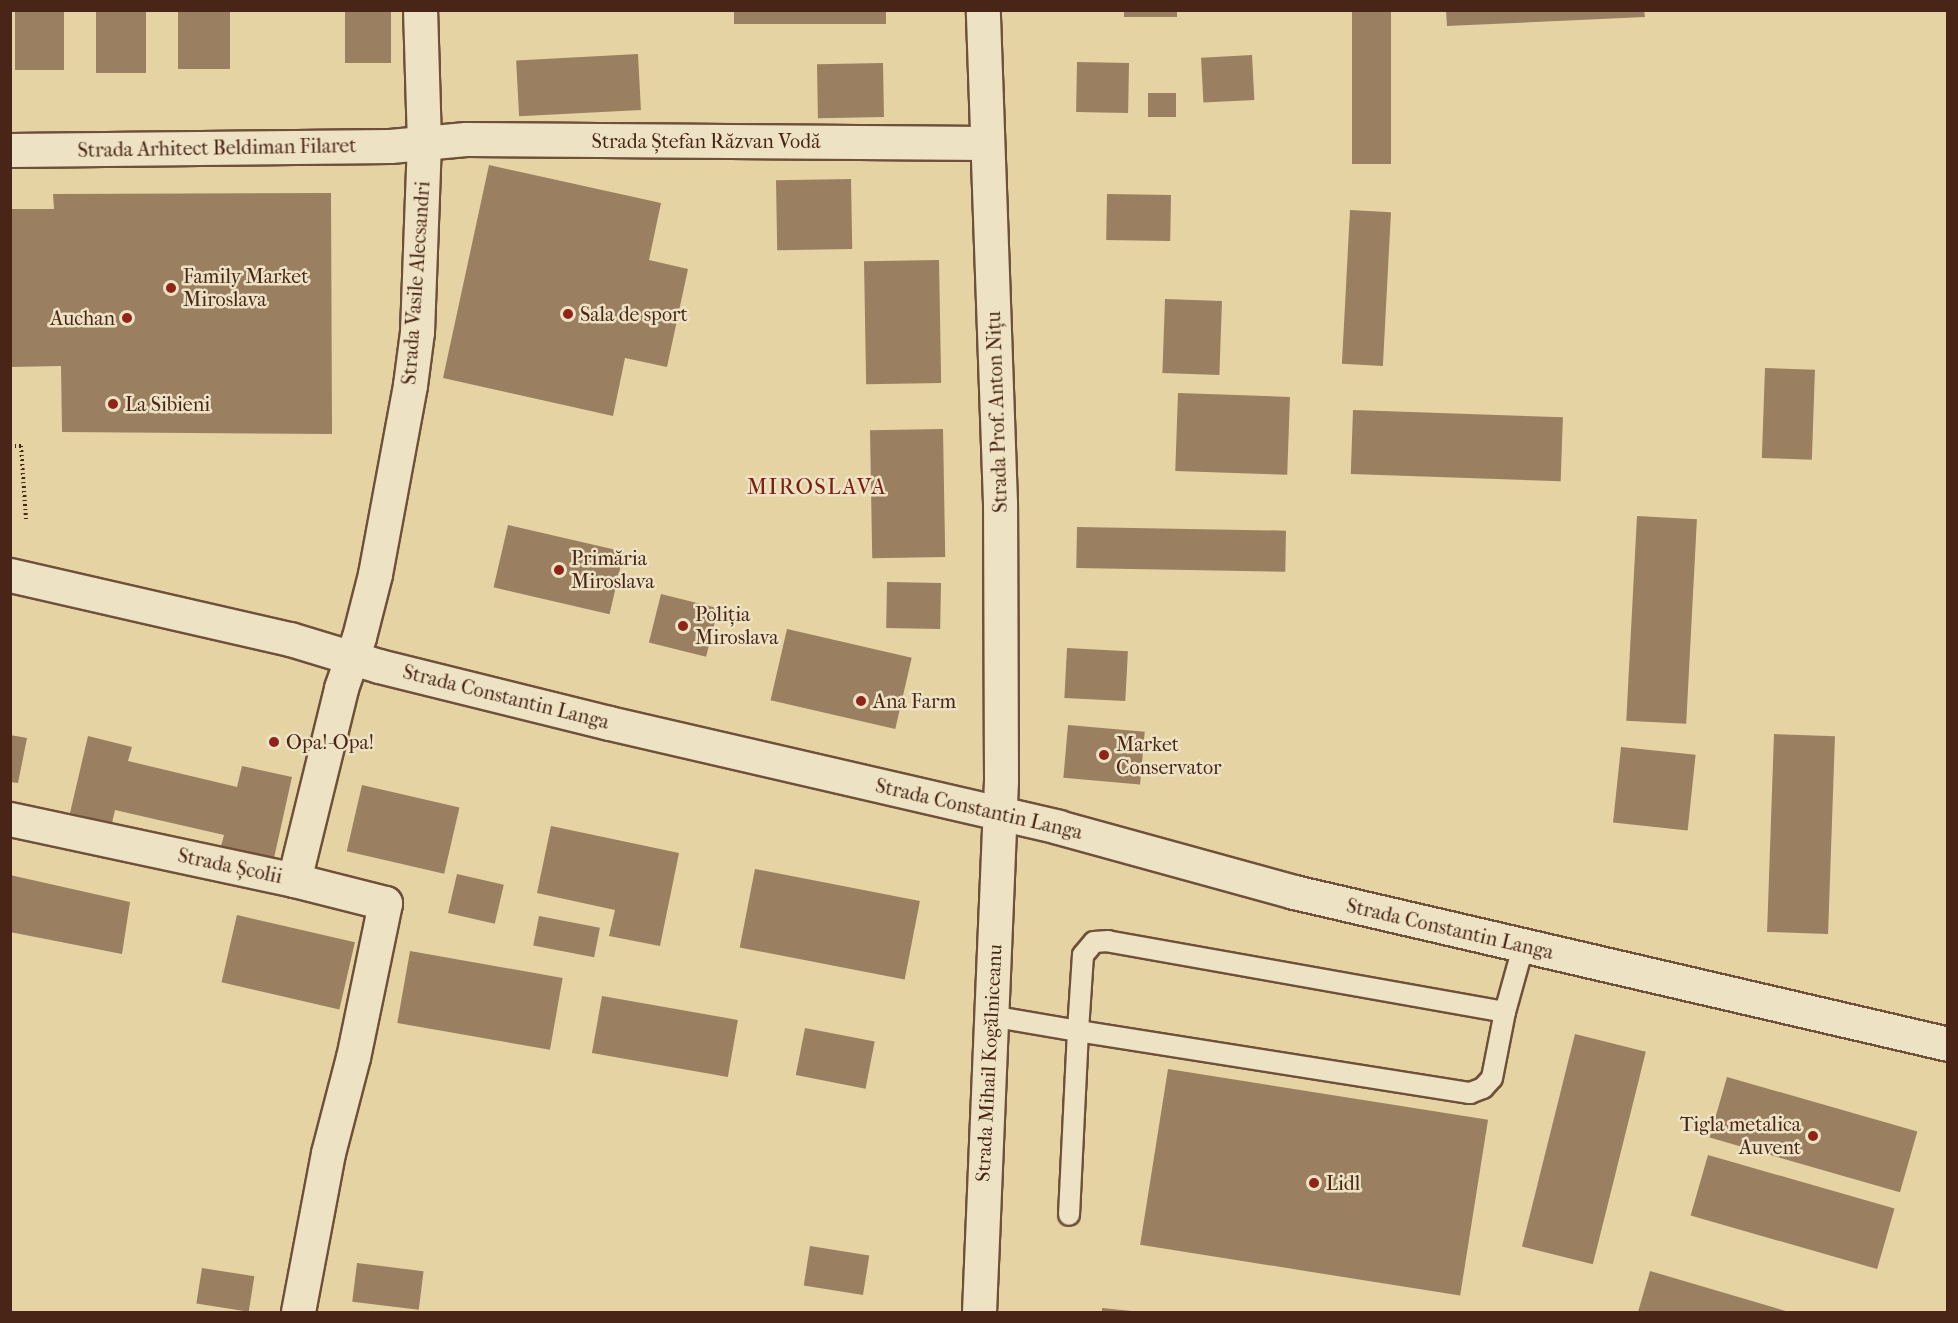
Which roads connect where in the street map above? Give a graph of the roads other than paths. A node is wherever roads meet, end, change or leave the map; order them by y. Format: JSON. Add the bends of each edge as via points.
{"nodes":[{"id":1,"x":420,"y":10,"type":"edge"},
{"id":2,"x":983,"y":10,"type":"edge"},
{"id":3,"x":424,"y":143,"type":"junction"},
{"id":4,"x":987,"y":143,"type":"junction"},
{"id":5,"x":10,"y":150,"type":"edge"},
{"id":6,"x":10,"y":575,"type":"edge"},
{"id":7,"x":352,"y":658,"type":"junction"},
{"id":8,"x":1000,"y":814,"type":"junction"},
{"id":9,"x":10,"y":819,"type":"edge"},
{"id":10,"x":294,"y":880,"type":"junction"},
{"id":11,"x":1522,"y":947,"type":"junction"},
{"id":12,"x":1505,"y":1012,"type":"junction"},
{"id":13,"x":991,"y":1016,"type":"junction"},
{"id":14,"x":1078,"y":1031,"type":"junction"},
{"id":15,"x":1947,"y":1044,"type":"edge"},
{"id":16,"x":1069,"y":1215,"type":"dead end"},
{"id":17,"x":298,"y":1312,"type":"edge"},
{"id":18,"x":979,"y":1312,"type":"edge"}],
"edges":[{"from":1,"to":3,"type":"street","name":"Strada Vasile Alecsandri"},
{"from":2,"to":4,"type":"street","name":"Strada Prof. Anton Nițu"},
{"from":3,"to":4,"type":"street","name":"Strada Ștefan Răzvan Vodă"},
{"from":3,"to":5,"type":"street","name":"Strada Arhitect Beldiman Filaret"},
{"from":3,"to":7,"type":"street","name":"Strada Vasile Alecsandri","via":[[417,332],[410,385],[384,535]]},
{"from":4,"to":8,"type":"street","name":"Strada Prof. Anton Nițu","via":[[1000,502]]},
{"from":6,"to":7,"type":"street","name":"Strada Constantin Langa","via":[[290,639]]},
{"from":7,"to":8,"type":"street","name":"Strada Constantin Langa"},
{"from":7,"to":10,"type":"street","name":"Strada Școlii","via":[[341,688]]},
{"from":8,"to":11,"type":"street","name":"Strada Constantin Langa"},
{"from":8,"to":13,"type":"street","name":"Strada Mihail Kogălniceanu"},
{"from":9,"to":10,"type":"street","name":"Strada Școlii"},
{"from":10,"to":17,"type":"street","via":[[385,903],[326,1165]]},
{"from":11,"to":12,"type":"lane"},
{"from":11,"to":15,"type":"street","name":"Strada Constantin Langa"},
{"from":12,"to":14,"type":"lane","via":[[1492,1078],[1483,1088],[1470,1093]]},
{"from":12,"to":14,"type":"lane","via":[[1108,941],[1094,942],[1083,955]]},
{"from":13,"to":14,"type":"lane"},
{"from":13,"to":18,"type":"street","name":"Strada Mihail Kogălniceanu"},
{"from":14,"to":16,"type":"lane"}]}
